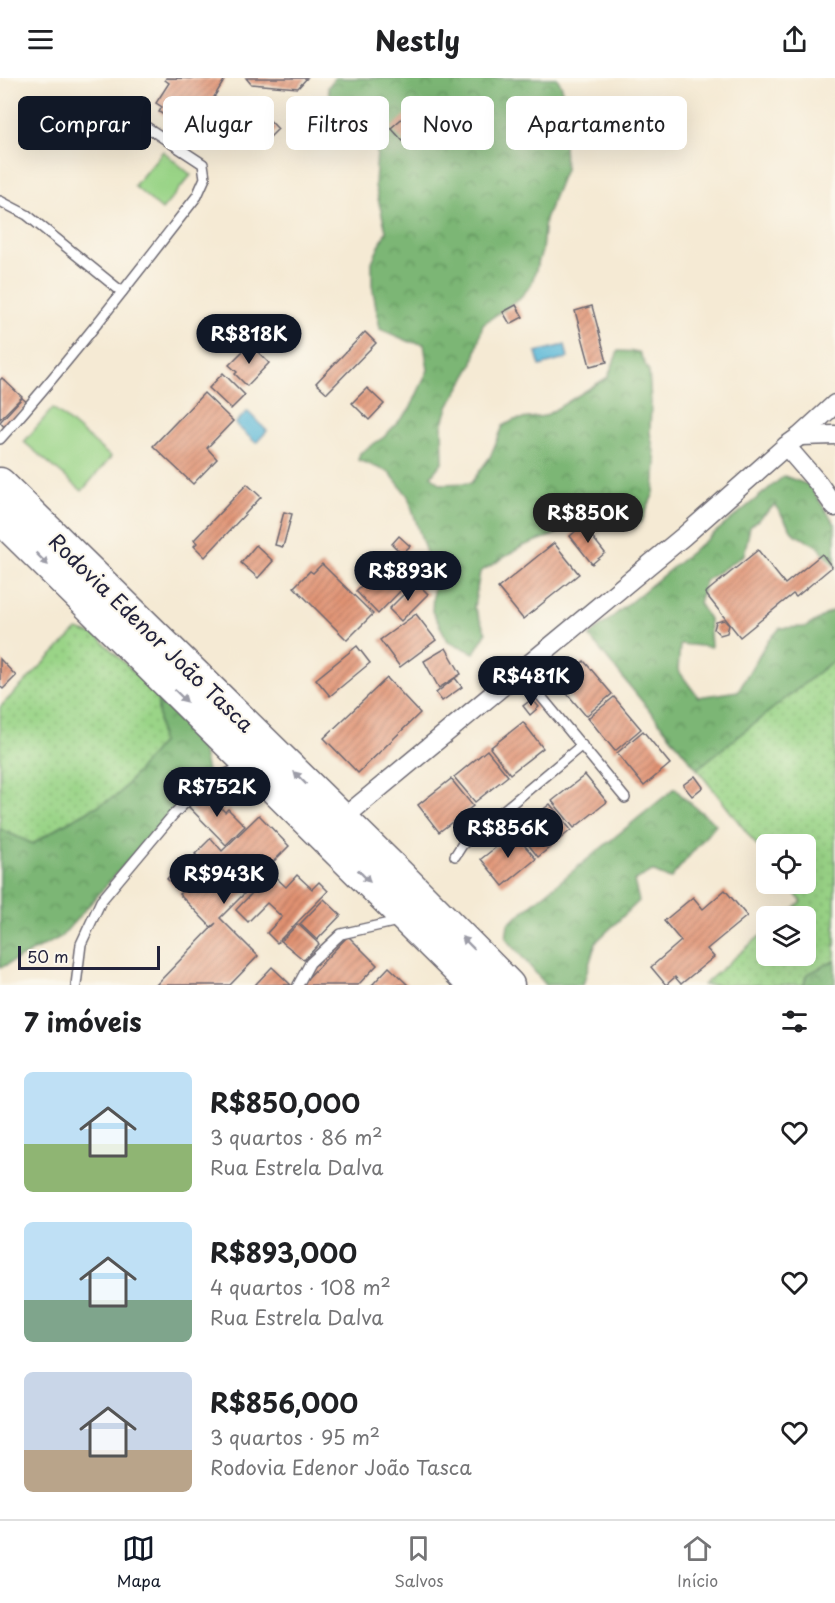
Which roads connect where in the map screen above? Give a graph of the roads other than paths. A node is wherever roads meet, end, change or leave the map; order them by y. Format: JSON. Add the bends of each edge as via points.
{"nodes":[{"id":1,"x":151,"y":130,"type":"edge"},
{"id":2,"x":0,"y":201,"type":"edge"},
{"id":3,"x":122,"y":292,"type":"junction"},
{"id":4,"x":835,"y":404,"type":"edge"},
{"id":5,"x":835,"y":435,"type":"edge"},
{"id":6,"x":0,"y":439,"type":"edge"},
{"id":7,"x":793,"y":441,"type":"junction"},
{"id":8,"x":827,"y":480,"type":"edge"},
{"id":9,"x":0,"y":483,"type":"edge"},
{"id":10,"x":835,"y":507,"type":"edge"},
{"id":11,"x":0,"y":518,"type":"edge"},
{"id":12,"x":520,"y":671,"type":"junction"},
{"id":13,"x":582,"y":745,"type":"junction"},
{"id":14,"x":251,"y":765,"type":"junction"},
{"id":15,"x":626,"y":798,"type":"dead end"},
{"id":16,"x":332,"y":827,"type":"junction"},
{"id":17,"x":455,"y":856,"type":"dead end"},
{"id":18,"x":406,"y":919,"type":"junction"},
{"id":19,"x":76,"y":985,"type":"edge"},
{"id":20,"x":298,"y":985,"type":"edge"},
{"id":21,"x":473,"y":985,"type":"edge"},
{"id":22,"x":509,"y":985,"type":"edge"}],
"edges":[{"from":1,"to":3,"type":"lane","via":[[202,164],[205,178],[197,195]]},
{"from":2,"to":3,"type":"lane","via":[[27,214]]},
{"from":3,"to":6,"type":"lane"},
{"from":4,"to":7,"type":"street"},
{"from":5,"to":7,"type":"street"},
{"from":7,"to":8,"type":"street"},
{"from":7,"to":12,"type":"street"},
{"from":8,"to":10,"type":"street"},
{"from":16,"to":9,"type":"main road","name":"Rodovia Edenor João Tasca","one_way":true},
{"from":11,"to":14,"type":"main road","name":"Rodovia Edenor João Tasca","one_way":true},
{"from":12,"to":13,"type":"lane"},
{"from":12,"to":16,"type":"street"},
{"from":13,"to":15,"type":"lane"},
{"from":13,"to":17,"type":"lane","via":[[462,845]]},
{"from":14,"to":16,"type":"main road","name":"Rodovia Edenor João Tasca"},
{"from":14,"to":19,"type":"lane","via":[[199,789],[101,901],[81,944]]},
{"from":16,"to":18,"type":"main road","name":"Rodovia Edenor João Tasca","one_way":true},
{"from":22,"to":16,"type":"main road","name":"Rodovia Edenor João Tasca","one_way":true,"via":[[398,873]]},
{"from":18,"to":20,"type":"lane","via":[[341,934],[310,963]]},
{"from":18,"to":21,"type":"main road","name":"Rodovia Edenor João Tasca"}]}
